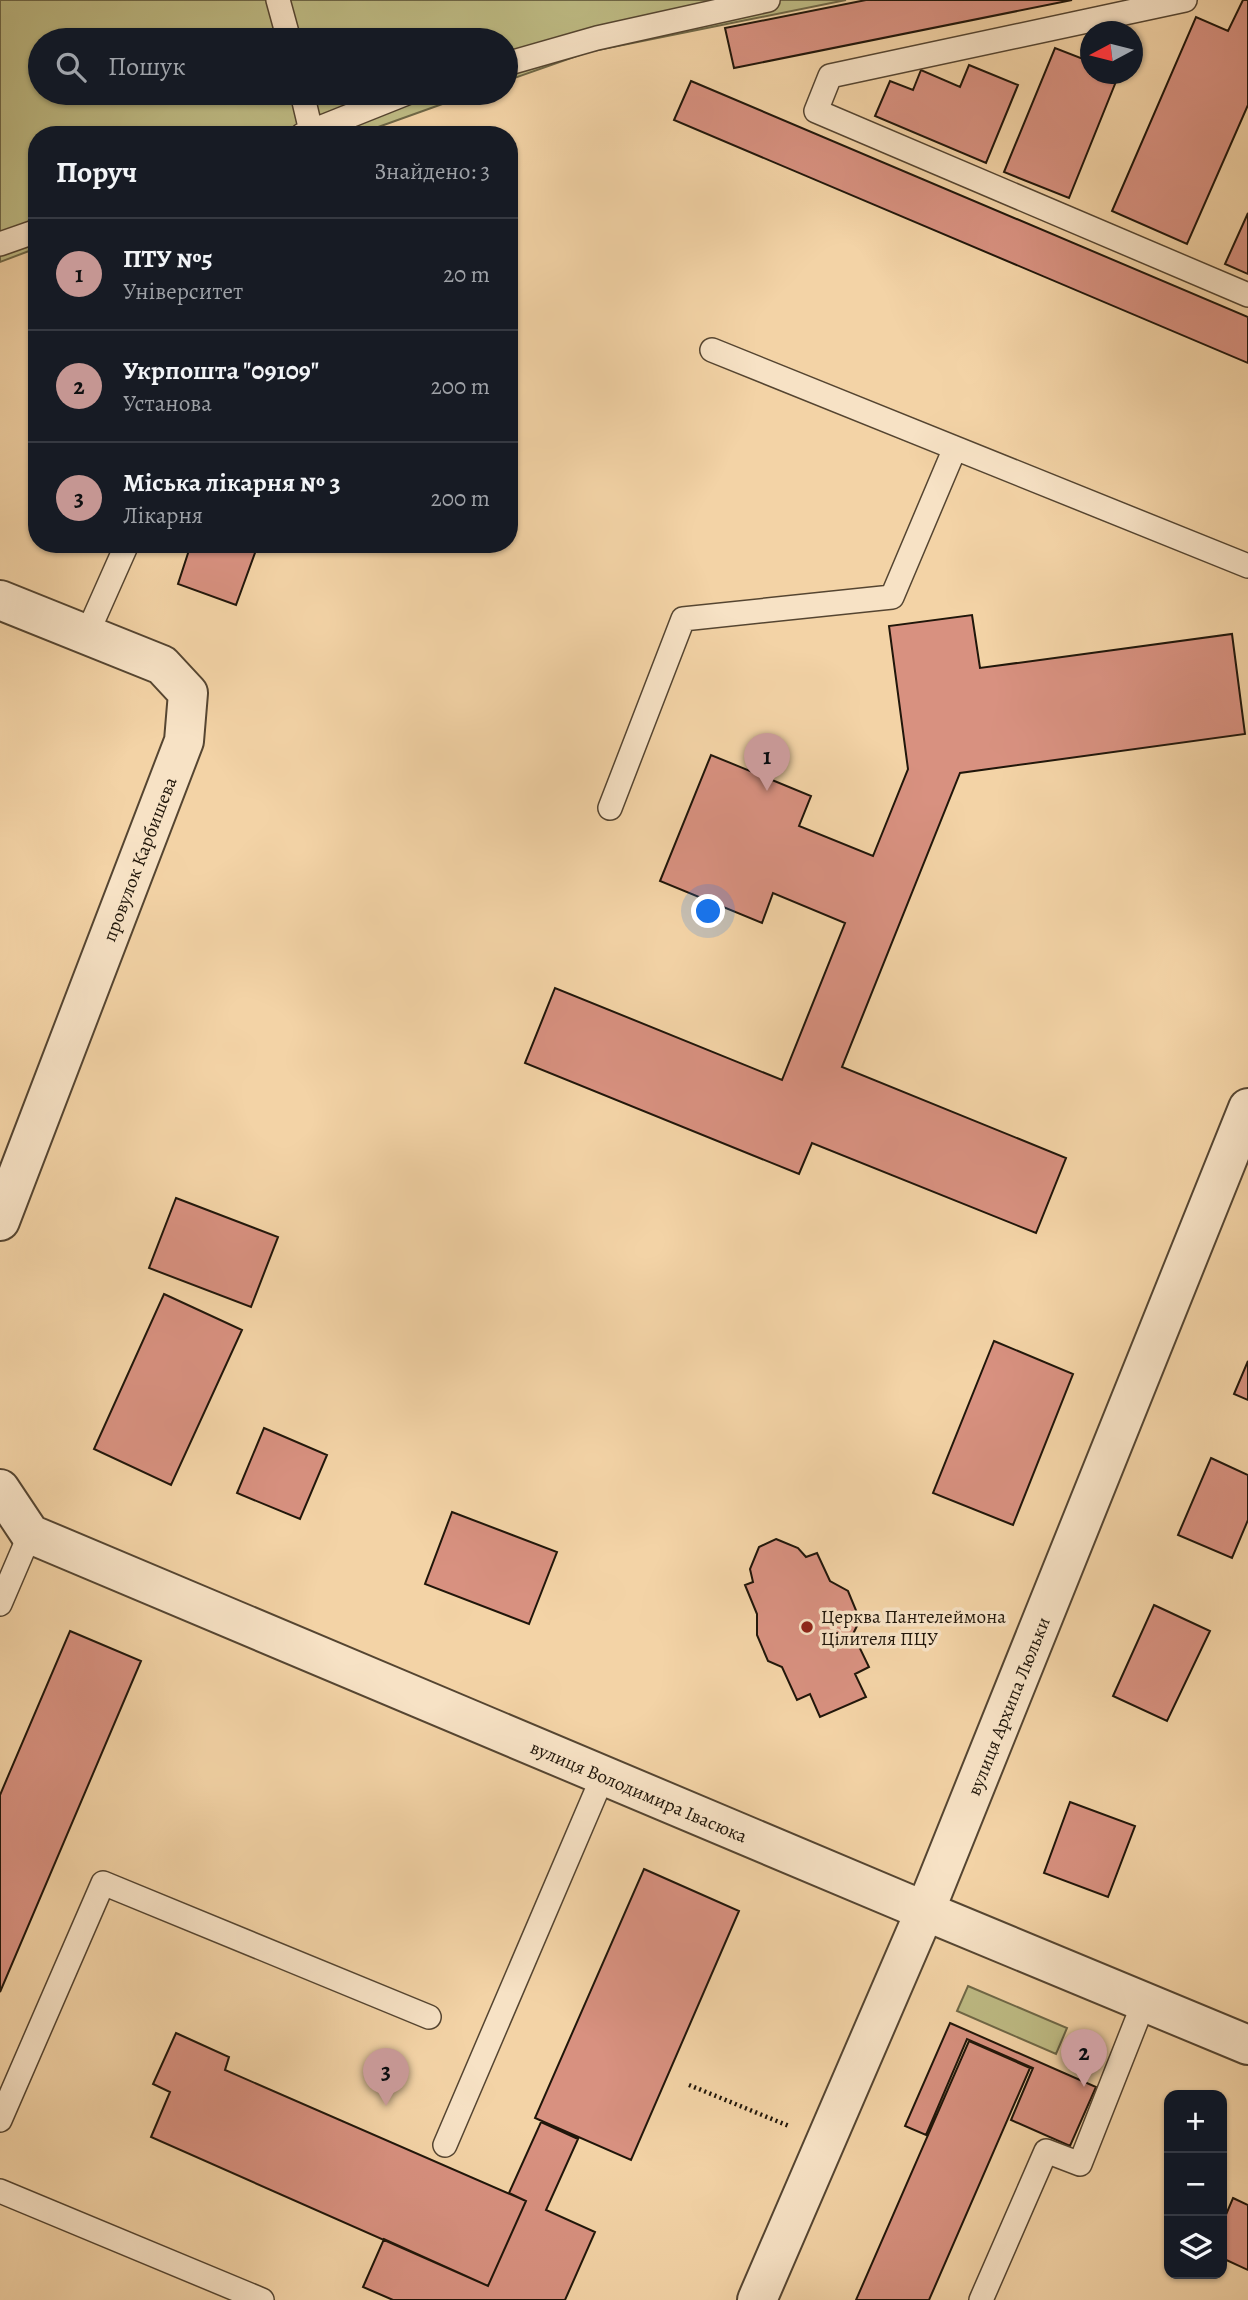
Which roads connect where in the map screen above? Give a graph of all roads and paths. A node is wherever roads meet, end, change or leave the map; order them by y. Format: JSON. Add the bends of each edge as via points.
{"nodes":[{"id":1,"x":278,"y":0,"type":"edge"},
{"id":2,"x":768,"y":0,"type":"edge"},
{"id":3,"x":1185,"y":0,"type":"edge"},
{"id":4,"x":286,"y":28,"type":"edge"},
{"id":5,"x":518,"y":61,"type":"edge"},
{"id":6,"x":304,"y":105,"type":"edge"},
{"id":7,"x":377,"y":105,"type":"edge"},
{"id":8,"x":306,"y":126,"type":"edge"},
{"id":9,"x":324,"y":126,"type":"edge"},
{"id":10,"x":28,"y":234,"type":"edge"},
{"id":11,"x":0,"y":244,"type":"edge"},
{"id":12,"x":1248,"y":295,"type":"edge"},
{"id":13,"x":712,"y":350,"type":"dead end"},
{"id":14,"x":955,"y":448,"type":"junction"},
{"id":15,"x":123,"y":553,"type":"edge"},
{"id":16,"x":1248,"y":566,"type":"edge"},
{"id":17,"x":0,"y":600,"type":"edge"},
{"id":18,"x":87,"y":635,"type":"junction"},
{"id":19,"x":610,"y":807,"type":"dead end"},
{"id":20,"x":1248,"y":1108,"type":"edge"},
{"id":21,"x":0,"y":1221,"type":"edge"},
{"id":22,"x":0,"y":1489,"type":"edge"},
{"id":23,"x":30,"y":1534,"type":"junction"},
{"id":24,"x":0,"y":1604,"type":"edge"},
{"id":25,"x":603,"y":1776,"type":"junction"},
{"id":26,"x":925,"y":1911,"type":"junction"},
{"id":27,"x":1144,"y":2002,"type":"junction"},
{"id":28,"x":429,"y":2017,"type":"dead end"},
{"id":29,"x":1248,"y":2045,"type":"edge"},
{"id":30,"x":689,"y":2085,"type":"dead end"},
{"id":31,"x":0,"y":2120,"type":"edge"},
{"id":32,"x":826,"y":2140,"type":"junction"},
{"id":33,"x":445,"y":2145,"type":"dead end"},
{"id":34,"x":0,"y":2191,"type":"edge"},
{"id":35,"x":262,"y":2300,"type":"edge"},
{"id":36,"x":757,"y":2300,"type":"edge"},
{"id":37,"x":981,"y":2300,"type":"edge"}],
"edges":[{"from":1,"to":4,"type":"lane"},
{"from":2,"to":5,"type":"lane"},
{"from":3,"to":12,"type":"lane","via":[[830,76],[816,111]]},
{"from":6,"to":8,"type":"lane"},
{"from":7,"to":9,"type":"lane"},
{"from":10,"to":11,"type":"lane"},
{"from":13,"to":14,"type":"lane"},
{"from":14,"to":16,"type":"lane"},
{"from":14,"to":19,"type":"lane","via":[[892,597],[683,619]]},
{"from":15,"to":18,"type":"lane"},
{"from":17,"to":18,"type":"street","name":"провулок Карбишева"},
{"from":18,"to":21,"type":"street","name":"провулок Карбишева","via":[[162,665],[188,693],[184,741]]},
{"from":20,"to":26,"type":"street","name":"вулиця Архипа Люльки"},
{"from":22,"to":23,"type":"street"},
{"from":23,"to":24,"type":"lane"},
{"from":23,"to":25,"type":"street","name":"вулиця Володимира Івасюка"},
{"from":25,"to":26,"type":"street","name":"вулиця Володимира Івасюка"},
{"from":25,"to":33,"type":"lane"},
{"from":26,"to":27,"type":"street","name":"вулиця Володимира Івасюка"},
{"from":26,"to":32,"type":"street","name":"вулиця Архипа Люльки"},
{"from":27,"to":29,"type":"street","name":"вулиця Володимира Івасюка"},
{"from":27,"to":37,"type":"lane","via":[[1080,2164],[1046,2151]]},
{"from":28,"to":31,"type":"lane","via":[[103,1883]]},
{"from":30,"to":32,"type":"path"},
{"from":32,"to":36,"type":"street","name":"вулиця Архипа Люльки"},
{"from":34,"to":35,"type":"lane"}]}
